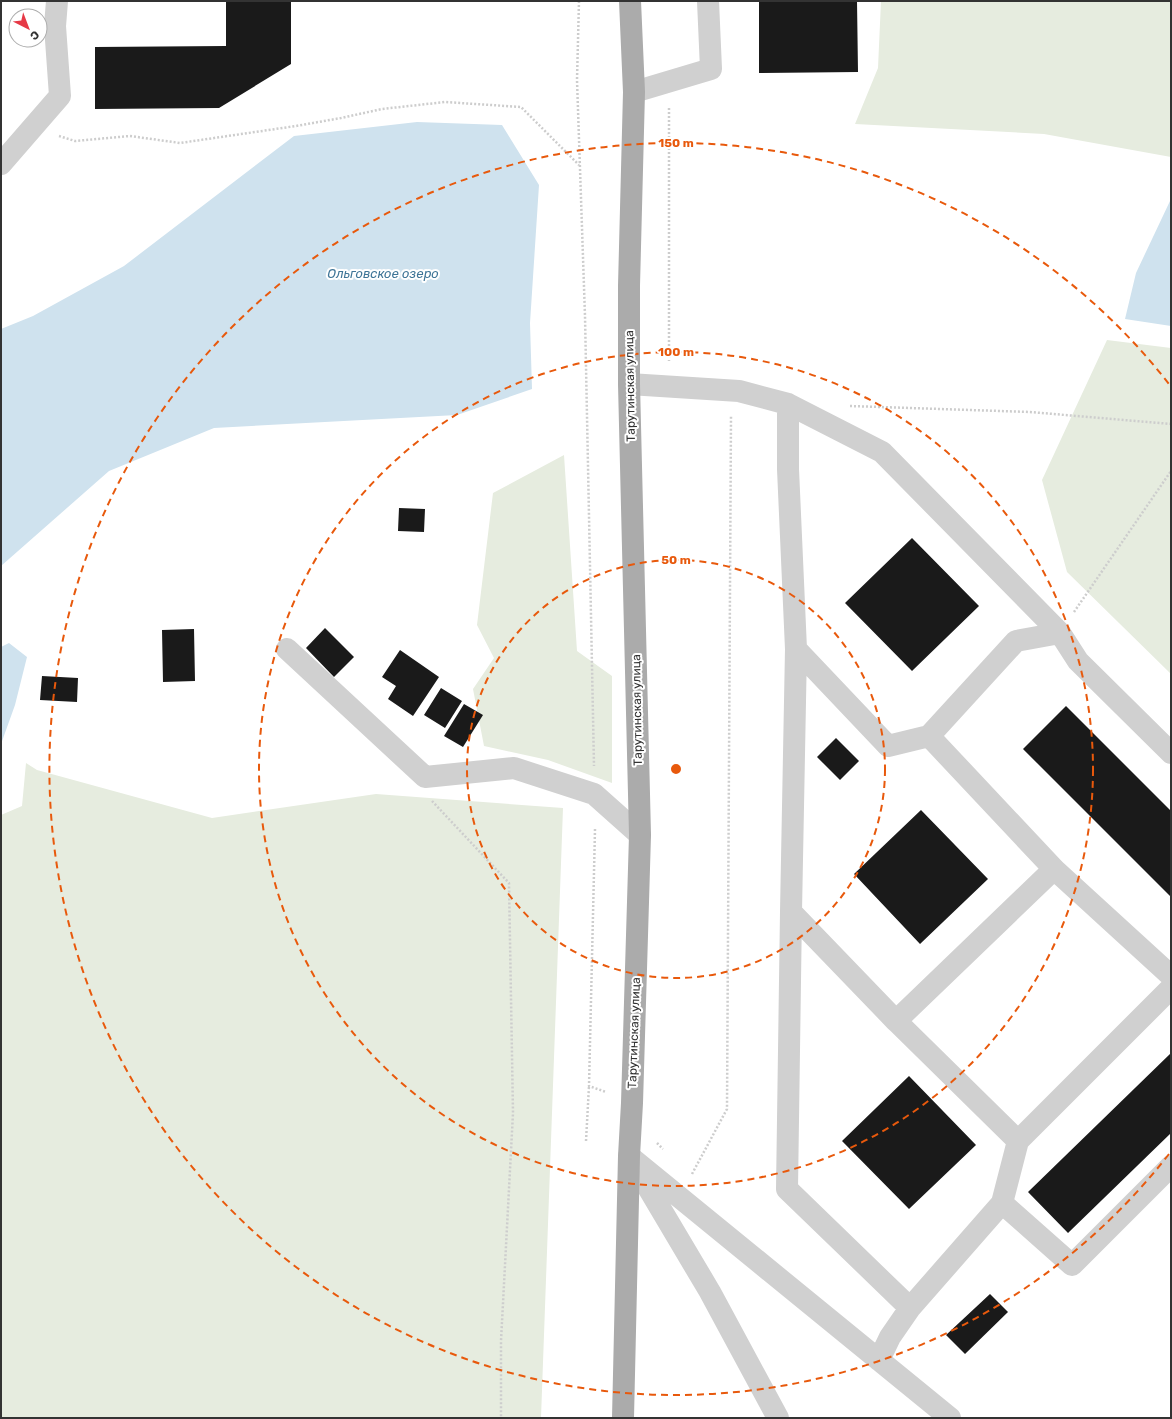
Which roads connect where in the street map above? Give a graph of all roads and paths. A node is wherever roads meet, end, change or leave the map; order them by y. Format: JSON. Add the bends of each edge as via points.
{"nodes":[{"id":1,"x":57,"y":1,"type":"edge"},
{"id":2,"x":579,"y":1,"type":"edge"},
{"id":3,"x":630,"y":1,"type":"edge"},
{"id":4,"x":708,"y":1,"type":"edge"},
{"id":5,"x":668,"y":82,"type":"junction"},
{"id":6,"x":634,"y":92,"type":"junction"},
{"id":7,"x":32,"y":129,"type":"junction"},
{"id":8,"x":1,"y":164,"type":"edge"},
{"id":9,"x":580,"y":165,"type":"junction"},
{"id":10,"x":629,"y":384,"type":"junction"},
{"id":11,"x":669,"y":387,"type":"junction"},
{"id":12,"x":731,"y":391,"type":"junction"},
{"id":13,"x":788,"y":404,"type":"junction"},
{"id":14,"x":842,"y":406,"type":"dead end"},
{"id":15,"x":1171,"y":424,"type":"edge"},
{"id":16,"x":1171,"y":471,"type":"edge"},
{"id":17,"x":1060,"y":633,"type":"junction"},
{"id":18,"x":287,"y":649,"type":"dead end"},
{"id":19,"x":796,"y":649,"type":"junction"},
{"id":20,"x":929,"y":736,"type":"junction"},
{"id":21,"x":1171,"y":753,"type":"edge"},
{"id":22,"x":594,"y":794,"type":"junction"},
{"id":23,"x":428,"y":797,"type":"dead end"},
{"id":24,"x":640,"y":835,"type":"junction"},
{"id":25,"x":1054,"y":869,"type":"junction"},
{"id":26,"x":791,"y":912,"type":"junction"},
{"id":27,"x":1171,"y":976,"type":"edge"},
{"id":28,"x":1171,"y":988,"type":"edge"},
{"id":29,"x":896,"y":1021,"type":"junction"},
{"id":30,"x":589,"y":1086,"type":"junction"},
{"id":31,"x":632,"y":1103,"type":"junction"},
{"id":32,"x":586,"y":1141,"type":"dead end"},
{"id":33,"x":1018,"y":1141,"type":"junction"},
{"id":34,"x":658,"y":1143,"type":"dead end"},
{"id":35,"x":668,"y":1154,"type":"dead end"},
{"id":36,"x":629,"y":1156,"type":"junction"},
{"id":37,"x":1171,"y":1166,"type":"edge"},
{"id":38,"x":690,"y":1177,"type":"dead end"},
{"id":39,"x":1002,"y":1203,"type":"junction"},
{"id":40,"x":910,"y":1308,"type":"junction"},
{"id":41,"x":878,"y":1360,"type":"junction"},
{"id":42,"x":501,"y":1418,"type":"edge"},
{"id":43,"x":623,"y":1418,"type":"edge"},
{"id":44,"x":778,"y":1418,"type":"edge"},
{"id":45,"x":950,"y":1418,"type":"edge"}],
"edges":[{"from":1,"to":7,"type":"street","via":[[55,26],[60,96]]},
{"from":2,"to":9,"type":"path","via":[[577,80]]},
{"from":3,"to":6,"type":"main road","name":"Тарутинская улица"},
{"from":4,"to":5,"type":"street","via":[[711,69]]},
{"from":5,"to":6,"type":"street"},
{"from":5,"to":11,"type":"path"},
{"from":6,"to":10,"type":"main road","name":"Тарутинская улица"},
{"from":7,"to":8,"type":"street"},
{"from":7,"to":9,"type":"path","via":[[74,141],[130,136],[180,142],[296,126],[382,109],[445,102],[521,107]]},
{"from":9,"to":22,"type":"path"},
{"from":10,"to":11,"type":"street"},
{"from":10,"to":24,"type":"main road","name":"Тарутинская улица"},
{"from":11,"to":12,"type":"street"},
{"from":12,"to":13,"type":"street"},
{"from":12,"to":38,"type":"path","via":[[727,1109]]},
{"from":13,"to":17,"type":"street","via":[[882,452]]},
{"from":13,"to":19,"type":"street","via":[[788,469]]},
{"from":14,"to":15,"type":"path","via":[[1030,412]]},
{"from":16,"to":17,"type":"path"},
{"from":17,"to":20,"type":"street","via":[[1016,641]]},
{"from":17,"to":21,"type":"street","via":[[1078,661]]},
{"from":18,"to":22,"type":"street","via":[[425,777],[514,768]]},
{"from":19,"to":20,"type":"street","via":[[888,746]]},
{"from":19,"to":26,"type":"street"},
{"from":20,"to":25,"type":"street"},
{"from":22,"to":24,"type":"street"},
{"from":22,"to":30,"type":"path"},
{"from":23,"to":42,"type":"path","via":[[509,883],[513,1113],[501,1341]]},
{"from":24,"to":31,"type":"main road","name":"Тарутинская улица"},
{"from":25,"to":27,"type":"street"},
{"from":25,"to":29,"type":"street"},
{"from":26,"to":29,"type":"street"},
{"from":26,"to":40,"type":"street","via":[[787,1189]]},
{"from":28,"to":33,"type":"street"},
{"from":29,"to":33,"type":"street"},
{"from":30,"to":31,"type":"path"},
{"from":30,"to":32,"type":"path"},
{"from":31,"to":36,"type":"main road","name":"Тарутинская улица"},
{"from":33,"to":39,"type":"street"},
{"from":34,"to":35,"type":"path"},
{"from":36,"to":41,"type":"street"},
{"from":36,"to":43,"type":"main road","name":"Тарутинская улица"},
{"from":36,"to":44,"type":"street","via":[[710,1292]]},
{"from":37,"to":39,"type":"street","via":[[1072,1265]]},
{"from":39,"to":40,"type":"street"},
{"from":40,"to":41,"type":"street"},
{"from":41,"to":45,"type":"street"}]}
